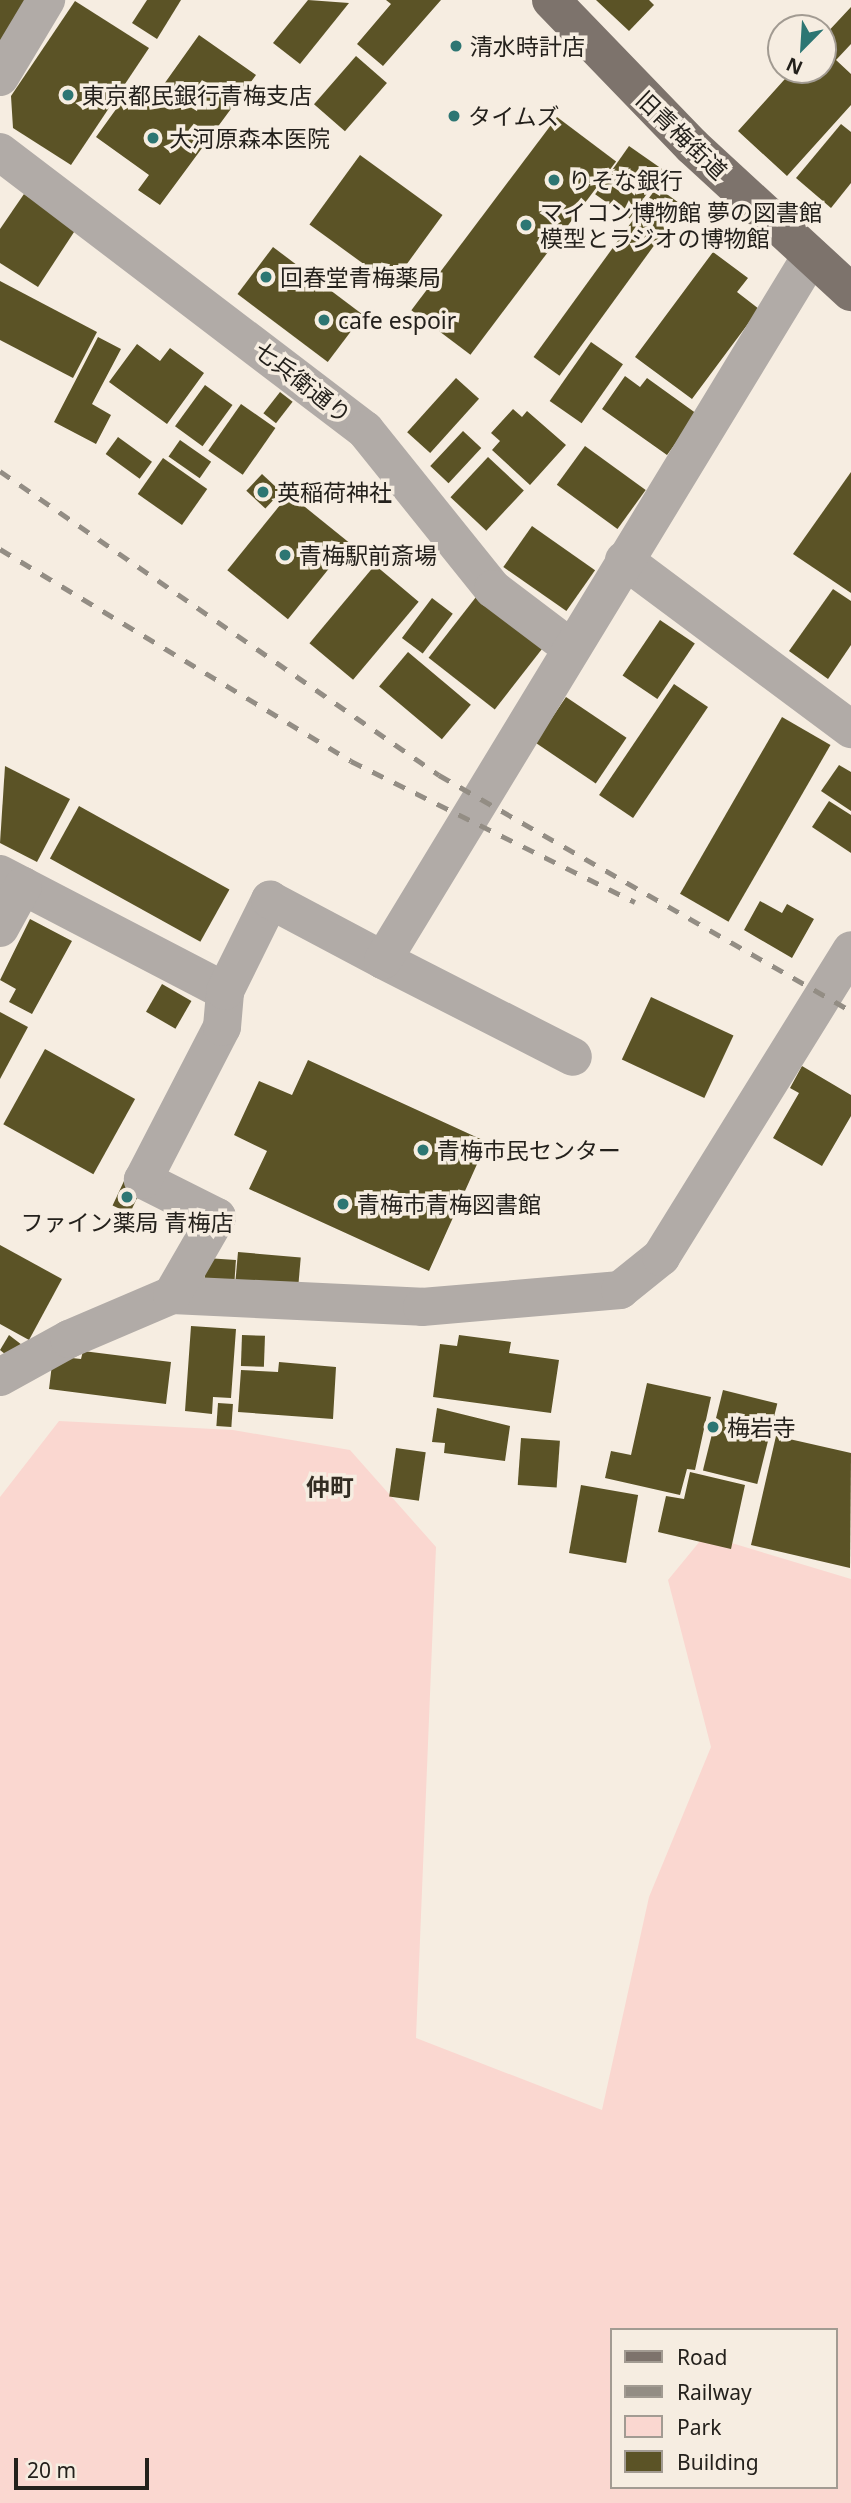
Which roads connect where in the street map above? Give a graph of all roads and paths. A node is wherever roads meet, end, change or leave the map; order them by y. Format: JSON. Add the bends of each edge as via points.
{"nodes":[{"id":1,"x":46,"y":0,"type":"edge"},
{"id":2,"x":552,"y":0,"type":"edge"},
{"id":3,"x":0,"y":77,"type":"edge"},
{"id":4,"x":0,"y":152,"type":"edge"},
{"id":5,"x":811,"y":256,"type":"junction"},
{"id":6,"x":851,"y":292,"type":"edge"},
{"id":7,"x":624,"y":560,"type":"junction"},
{"id":8,"x":571,"y":648,"type":"junction"},
{"id":9,"x":851,"y":729,"type":"edge"},
{"id":10,"x":11,"y":880,"type":"edge"},
{"id":11,"x":0,"y":928,"type":"edge"},
{"id":12,"x":851,"y":950,"type":"edge"},
{"id":13,"x":383,"y":960,"type":"junction"},
{"id":14,"x":225,"y":991,"type":"junction"},
{"id":15,"x":573,"y":1057,"type":"dead end"},
{"id":16,"x":172,"y":1295,"type":"junction"},
{"id":17,"x":0,"y":1377,"type":"edge"}],
"edges":[{"from":1,"to":3,"type":"street"},
{"from":2,"to":5,"type":"main road","name":"旧青梅街道","via":[[692,146]]},
{"from":4,"to":8,"type":"street","name":"七兵衛通り","via":[[365,429],[493,589]]},
{"from":5,"to":6,"type":"main road","name":"旧青梅街道"},
{"from":5,"to":7,"type":"street"},
{"from":7,"to":8,"type":"street"},
{"from":7,"to":9,"type":"street"},
{"from":8,"to":13,"type":"street"},
{"from":10,"to":11,"type":"street"},
{"from":10,"to":14,"type":"street"},
{"from":12,"to":16,"type":"street","via":[[661,1257],[620,1290],[409,1307]]},
{"from":13,"to":14,"type":"street","via":[[270,900]]},
{"from":13,"to":15,"type":"street"},
{"from":14,"to":16,"type":"street","via":[[222,1027],[143,1180],[217,1217]]},
{"from":16,"to":17,"type":"street"}]}
